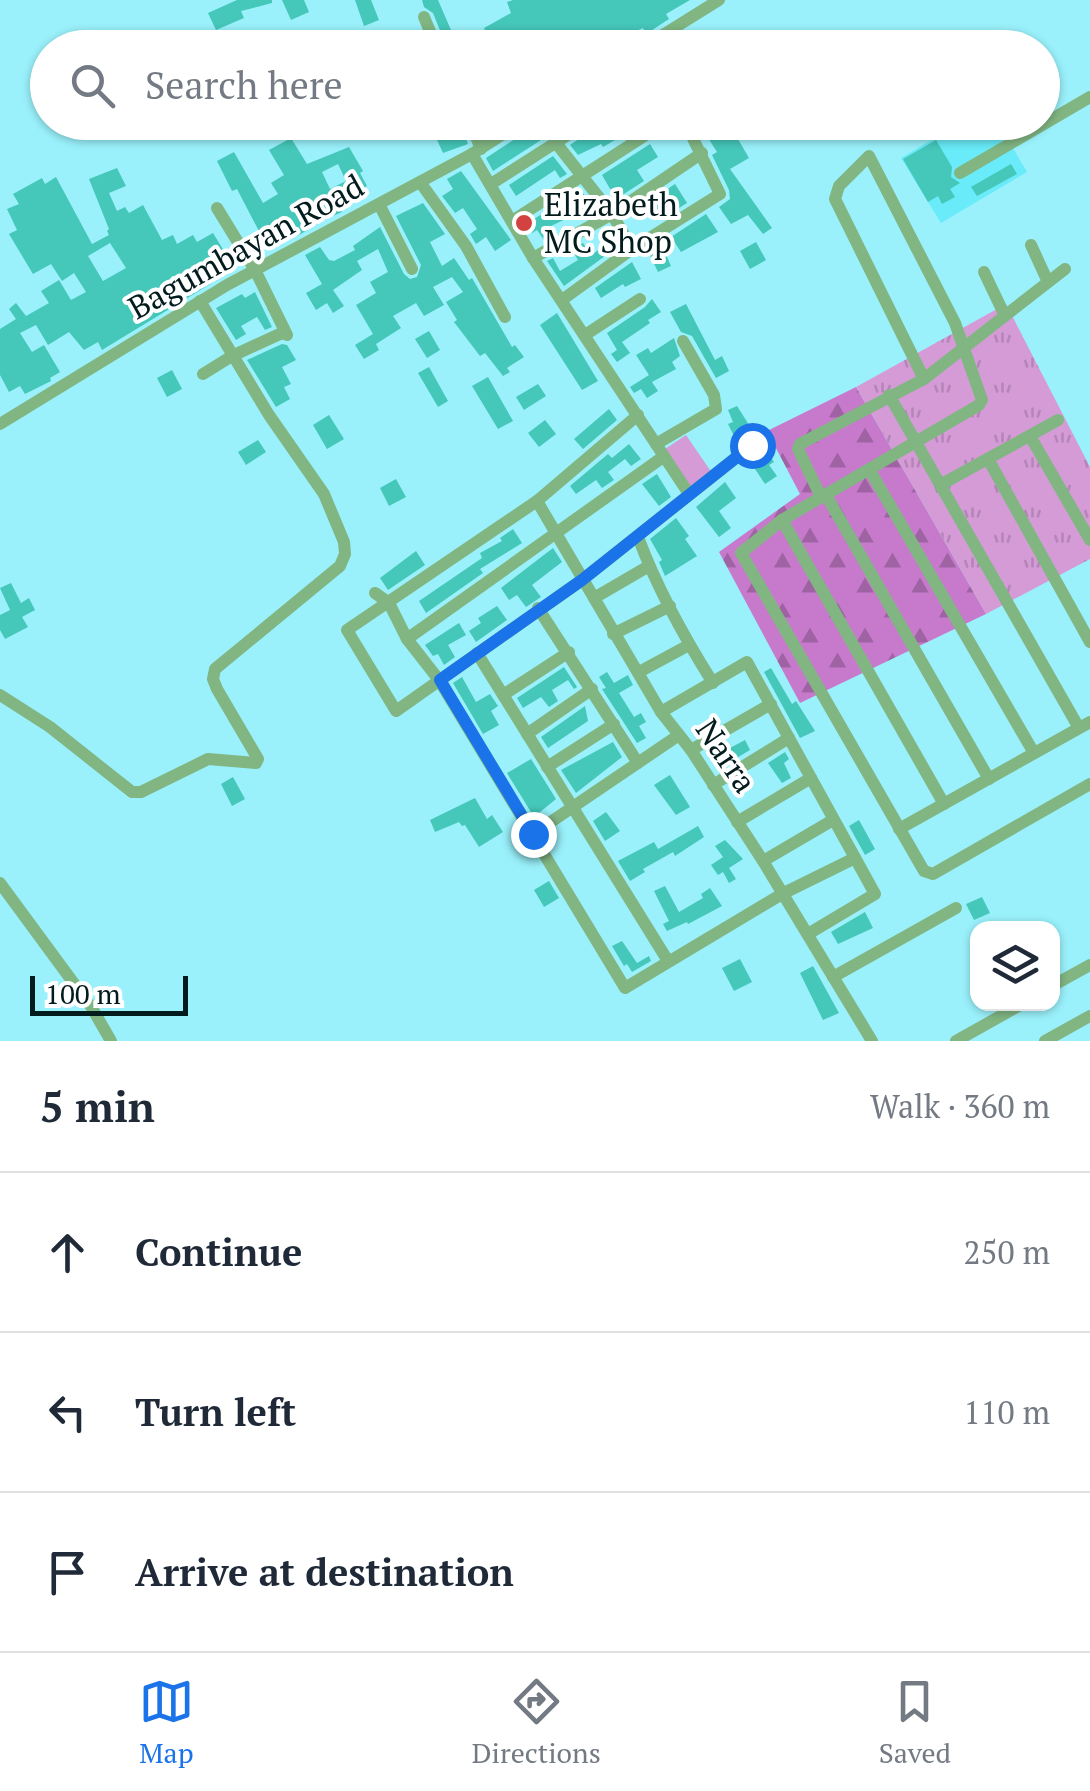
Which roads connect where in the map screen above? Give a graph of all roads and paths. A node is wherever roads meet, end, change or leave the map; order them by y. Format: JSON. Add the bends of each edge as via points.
{"nodes":[{"id":1,"x":719,"y":0,"type":"edge"},
{"id":2,"x":424,"y":17,"type":"dead end"},
{"id":3,"x":429,"y":30,"type":"edge"},
{"id":4,"x":671,"y":30,"type":"edge"},
{"id":5,"x":1090,"y":97,"type":"edge"},
{"id":6,"x":1060,"y":115,"type":"edge"},
{"id":7,"x":474,"y":140,"type":"edge"},
{"id":8,"x":493,"y":140,"type":"edge"},
{"id":9,"x":561,"y":140,"type":"edge"},
{"id":10,"x":638,"y":140,"type":"edge"},
{"id":11,"x":695,"y":140,"type":"edge"},
{"id":12,"x":1016,"y":140,"type":"edge"},
{"id":13,"x":556,"y":143,"type":"junction"},
{"id":14,"x":476,"y":151,"type":"junction"},
{"id":15,"x":702,"y":153,"type":"junction"},
{"id":16,"x":960,"y":173,"type":"dead end"},
{"id":17,"x":582,"y":176,"type":"junction"},
{"id":18,"x":420,"y":182,"type":"junction"},
{"id":19,"x":491,"y":184,"type":"junction"},
{"id":20,"x":379,"y":204,"type":"junction"},
{"id":21,"x":217,"y":208,"type":"dead end"},
{"id":22,"x":612,"y":214,"type":"junction"},
{"id":23,"x":512,"y":220,"type":"junction"},
{"id":24,"x":1031,"y":245,"type":"dead end"},
{"id":25,"x":632,"y":249,"type":"junction"},
{"id":26,"x":532,"y":258,"type":"junction"},
{"id":27,"x":412,"y":269,"type":"dead end"},
{"id":28,"x":1065,"y":269,"type":"dead end"},
{"id":29,"x":255,"y":270,"type":"junction"},
{"id":30,"x":984,"y":272,"type":"dead end"},
{"id":31,"x":1048,"y":282,"type":"junction"},
{"id":32,"x":640,"y":299,"type":"dead end"},
{"id":33,"x":562,"y":300,"type":"junction"},
{"id":34,"x":200,"y":301,"type":"junction"},
{"id":35,"x":1005,"y":316,"type":"junction"},
{"id":36,"x":505,"y":317,"type":"dead end"},
{"id":37,"x":585,"y":335,"type":"junction"},
{"id":38,"x":684,"y":341,"type":"dead end"},
{"id":39,"x":964,"y":349,"type":"junction"},
{"id":40,"x":232,"y":356,"type":"junction"},
{"id":41,"x":203,"y":374,"type":"dead end"},
{"id":42,"x":924,"y":379,"type":"junction"},
{"id":43,"x":890,"y":396,"type":"junction"},
{"id":44,"x":638,"y":415,"type":"junction"},
{"id":45,"x":1058,"y":420,"type":"dead end"},
{"id":46,"x":0,"y":424,"type":"edge"},
{"id":47,"x":1030,"y":436,"type":"junction"},
{"id":48,"x":916,"y":442,"type":"junction"},
{"id":49,"x":752,"y":445,"type":"dead end"},
{"id":50,"x":660,"y":451,"type":"junction"},
{"id":51,"x":988,"y":459,"type":"junction"},
{"id":52,"x":869,"y":469,"type":"junction"},
{"id":53,"x":940,"y":485,"type":"junction"},
{"id":54,"x":689,"y":494,"type":"junction"},
{"id":55,"x":824,"y":496,"type":"junction"},
{"id":56,"x":538,"y":501,"type":"junction"},
{"id":57,"x":782,"y":520,"type":"junction"},
{"id":58,"x":558,"y":533,"type":"junction"},
{"id":59,"x":638,"y":537,"type":"junction"},
{"id":60,"x":1090,"y":540,"type":"edge"},
{"id":61,"x":649,"y":566,"type":"junction"},
{"id":62,"x":582,"y":580,"type":"junction"},
{"id":63,"x":374,"y":593,"type":"dead end"},
{"id":64,"x":594,"y":598,"type":"junction"},
{"id":65,"x":389,"y":603,"type":"junction"},
{"id":66,"x":670,"y":606,"type":"junction"},
{"id":67,"x":538,"y":608,"type":"junction"},
{"id":68,"x":613,"y":634,"type":"junction"},
{"id":69,"x":407,"y":640,"type":"junction"},
{"id":70,"x":1090,"y":642,"type":"edge"},
{"id":71,"x":689,"y":645,"type":"junction"},
{"id":72,"x":477,"y":652,"type":"junction"},
{"id":73,"x":569,"y":652,"type":"junction"},
{"id":74,"x":639,"y":672,"type":"junction"},
{"id":75,"x":440,"y":680,"type":"junction"},
{"id":76,"x":713,"y":683,"type":"junction"},
{"id":77,"x":592,"y":689,"type":"junction"},
{"id":78,"x":502,"y":694,"type":"junction"},
{"id":79,"x":0,"y":696,"type":"edge"},
{"id":80,"x":770,"y":704,"type":"junction"},
{"id":81,"x":661,"y":712,"type":"junction"},
{"id":82,"x":614,"y":724,"type":"junction"},
{"id":83,"x":1084,"y":725,"type":"edge"},
{"id":84,"x":527,"y":734,"type":"junction"},
{"id":85,"x":678,"y":735,"type":"junction"},
{"id":86,"x":789,"y":738,"type":"junction"},
{"id":87,"x":691,"y":750,"type":"junction"},
{"id":88,"x":1034,"y":753,"type":"junction"},
{"id":89,"x":638,"y":763,"type":"junction"},
{"id":90,"x":547,"y":767,"type":"junction"},
{"id":91,"x":811,"y":778,"type":"junction"},
{"id":92,"x":988,"y":779,"type":"junction"},
{"id":93,"x":1090,"y":784,"type":"edge"},
{"id":94,"x":713,"y":785,"type":"junction"},
{"id":95,"x":944,"y":804,"type":"junction"},
{"id":96,"x":571,"y":808,"type":"junction"},
{"id":97,"x":833,"y":820,"type":"junction"},
{"id":98,"x":737,"y":822,"type":"junction"},
{"id":99,"x":899,"y":829,"type":"junction"},
{"id":100,"x":533,"y":834,"type":"junction"},
{"id":101,"x":856,"y":858,"type":"junction"},
{"id":102,"x":762,"y":862,"type":"junction"},
{"id":103,"x":0,"y":882,"type":"edge"},
{"id":104,"x":782,"y":894,"type":"junction"},
{"id":105,"x":956,"y":908,"type":"dead end"},
{"id":106,"x":808,"y":934,"type":"junction"},
{"id":107,"x":668,"y":961,"type":"junction"},
{"id":108,"x":1090,"y":965,"type":"edge"},
{"id":109,"x":834,"y":976,"type":"junction"},
{"id":110,"x":1060,"y":982,"type":"edge"},
{"id":111,"x":1010,"y":1011,"type":"edge"},
{"id":112,"x":1090,"y":1016,"type":"edge"},
{"id":113,"x":112,"y":1041,"type":"edge"},
{"id":114,"x":872,"y":1041,"type":"edge"},
{"id":115,"x":956,"y":1041,"type":"edge"},
{"id":116,"x":1045,"y":1041,"type":"edge"}],
"edges":[{"from":1,"to":4,"type":"street"},
{"from":2,"to":3,"type":"street"},
{"from":5,"to":6,"type":"street"},
{"from":7,"to":14,"type":"street"},
{"from":8,"to":14,"type":"street","name":"Bagumbayan Road"},
{"from":9,"to":13,"type":"street"},
{"from":10,"to":17,"type":"street"},
{"from":11,"to":15,"type":"street"},
{"from":12,"to":16,"type":"street"},
{"from":13,"to":17,"type":"street"},
{"from":13,"to":19,"type":"street"},
{"from":14,"to":18,"type":"street","name":"Bagumbayan Road"},
{"from":14,"to":19,"type":"street"},
{"from":15,"to":22,"type":"street"},
{"from":15,"to":25,"type":"street","via":[[720,194]]},
{"from":17,"to":22,"type":"street"},
{"from":17,"to":23,"type":"street"},
{"from":18,"to":20,"type":"street","name":"Bagumbayan Road"},
{"from":18,"to":36,"type":"street"},
{"from":19,"to":23,"type":"street"},
{"from":20,"to":27,"type":"street"},
{"from":20,"to":29,"type":"street","name":"Bagumbayan Road"},
{"from":21,"to":29,"type":"street"},
{"from":22,"to":25,"type":"street"},
{"from":22,"to":26,"type":"street"},
{"from":23,"to":26,"type":"street"},
{"from":24,"to":31,"type":"street"},
{"from":25,"to":33,"type":"street"},
{"from":26,"to":33,"type":"street"},
{"from":28,"to":31,"type":"street"},
{"from":29,"to":34,"type":"street","name":"Bagumbayan Road"},
{"from":29,"to":40,"type":"street","via":[[288,334]]},
{"from":30,"to":35,"type":"street"},
{"from":31,"to":35,"type":"street"},
{"from":32,"to":37,"type":"street"},
{"from":33,"to":37,"type":"street"},
{"from":34,"to":40,"type":"street"},
{"from":34,"to":46,"type":"street","name":"Bagumbayan Road"},
{"from":35,"to":39,"type":"street"},
{"from":37,"to":44,"type":"street"},
{"from":38,"to":50,"type":"street","via":[[716,408]]},
{"from":39,"to":42,"type":"street"},
{"from":39,"to":42,"type":"street","via":[[868,156],[838,186],[835,199]]},
{"from":39,"to":48,"type":"street","via":[[980,405]]},
{"from":40,"to":41,"type":"street"},
{"from":40,"to":79,"type":"street","via":[[324,494],[345,554],[340,566],[214,669],[256,763],[208,759],[132,792]]},
{"from":42,"to":43,"type":"street"},
{"from":43,"to":48,"type":"street"},
{"from":43,"to":55,"type":"street","via":[[800,444]]},
{"from":44,"to":50,"type":"street"},
{"from":44,"to":56,"type":"street"},
{"from":45,"to":47,"type":"street"},
{"from":47,"to":51,"type":"street"},
{"from":47,"to":60,"type":"street"},
{"from":48,"to":52,"type":"street"},
{"from":48,"to":53,"type":"street"},
{"from":49,"to":54,"type":"street"},
{"from":50,"to":54,"type":"street"},
{"from":50,"to":58,"type":"street"},
{"from":51,"to":53,"type":"street"},
{"from":51,"to":70,"type":"street"},
{"from":52,"to":55,"type":"street"},
{"from":52,"to":88,"type":"street"},
{"from":53,"to":83,"type":"street"},
{"from":54,"to":59,"type":"street"},
{"from":55,"to":57,"type":"street"},
{"from":55,"to":92,"type":"street"},
{"from":56,"to":58,"type":"street","name":"Narra"},
{"from":56,"to":65,"type":"street"},
{"from":57,"to":95,"type":"street"},
{"from":57,"to":99,"type":"street","via":[[741,553]]},
{"from":58,"to":62,"type":"street","name":"Narra"},
{"from":58,"to":69,"type":"street"},
{"from":59,"to":61,"type":"street"},
{"from":59,"to":62,"type":"street"},
{"from":61,"to":64,"type":"street"},
{"from":61,"to":66,"type":"street"},
{"from":62,"to":64,"type":"street","name":"Narra"},
{"from":62,"to":67,"type":"street"},
{"from":63,"to":65,"type":"street"},
{"from":64,"to":68,"type":"street","name":"Narra"},
{"from":65,"to":69,"type":"street"},
{"from":65,"to":75,"type":"street","via":[[348,630],[396,711]]},
{"from":66,"to":68,"type":"street"},
{"from":66,"to":71,"type":"street"},
{"from":67,"to":72,"type":"street"},
{"from":67,"to":73,"type":"street"},
{"from":68,"to":74,"type":"street","name":"Narra"},
{"from":69,"to":75,"type":"street"},
{"from":71,"to":74,"type":"street"},
{"from":71,"to":76,"type":"street"},
{"from":72,"to":75,"type":"street"},
{"from":72,"to":78,"type":"street"},
{"from":73,"to":77,"type":"street"},
{"from":73,"to":78,"type":"street"},
{"from":74,"to":81,"type":"street","name":"Narra"},
{"from":75,"to":100,"type":"street"},
{"from":76,"to":80,"type":"street","via":[[747,662]]},
{"from":76,"to":81,"type":"street"},
{"from":77,"to":82,"type":"street"},
{"from":77,"to":84,"type":"street"},
{"from":78,"to":84,"type":"street"},
{"from":80,"to":86,"type":"street"},
{"from":80,"to":87,"type":"street"},
{"from":81,"to":85,"type":"street","name":"Narra"},
{"from":82,"to":89,"type":"street"},
{"from":82,"to":90,"type":"street"},
{"from":83,"to":88,"type":"street"},
{"from":84,"to":90,"type":"street"},
{"from":85,"to":87,"type":"street","name":"Narra"},
{"from":85,"to":89,"type":"street"},
{"from":86,"to":91,"type":"street"},
{"from":86,"to":94,"type":"street"},
{"from":87,"to":94,"type":"street","name":"Narra"},
{"from":88,"to":92,"type":"street"},
{"from":89,"to":96,"type":"street"},
{"from":90,"to":96,"type":"street"},
{"from":91,"to":97,"type":"street"},
{"from":91,"to":98,"type":"street"},
{"from":92,"to":95,"type":"street"},
{"from":93,"to":99,"type":"street","via":[[933,874],[924,871]]},
{"from":94,"to":98,"type":"street","name":"Narra"},
{"from":95,"to":99,"type":"street"},
{"from":96,"to":100,"type":"street"},
{"from":96,"to":107,"type":"street"},
{"from":97,"to":101,"type":"street"},
{"from":97,"to":102,"type":"street"},
{"from":98,"to":102,"type":"street","name":"Narra"},
{"from":100,"to":107,"type":"street","via":[[625,988]]},
{"from":101,"to":104,"type":"street"},
{"from":101,"to":106,"type":"street","via":[[875,894]]},
{"from":102,"to":104,"type":"street","name":"Narra"},
{"from":103,"to":113,"type":"street"},
{"from":104,"to":106,"type":"street","name":"Narra"},
{"from":104,"to":107,"type":"street"},
{"from":105,"to":109,"type":"street"},
{"from":106,"to":109,"type":"street","name":"Narra"},
{"from":108,"to":110,"type":"street"},
{"from":109,"to":114,"type":"street","name":"Narra"},
{"from":111,"to":115,"type":"street"},
{"from":112,"to":116,"type":"street"}]}
